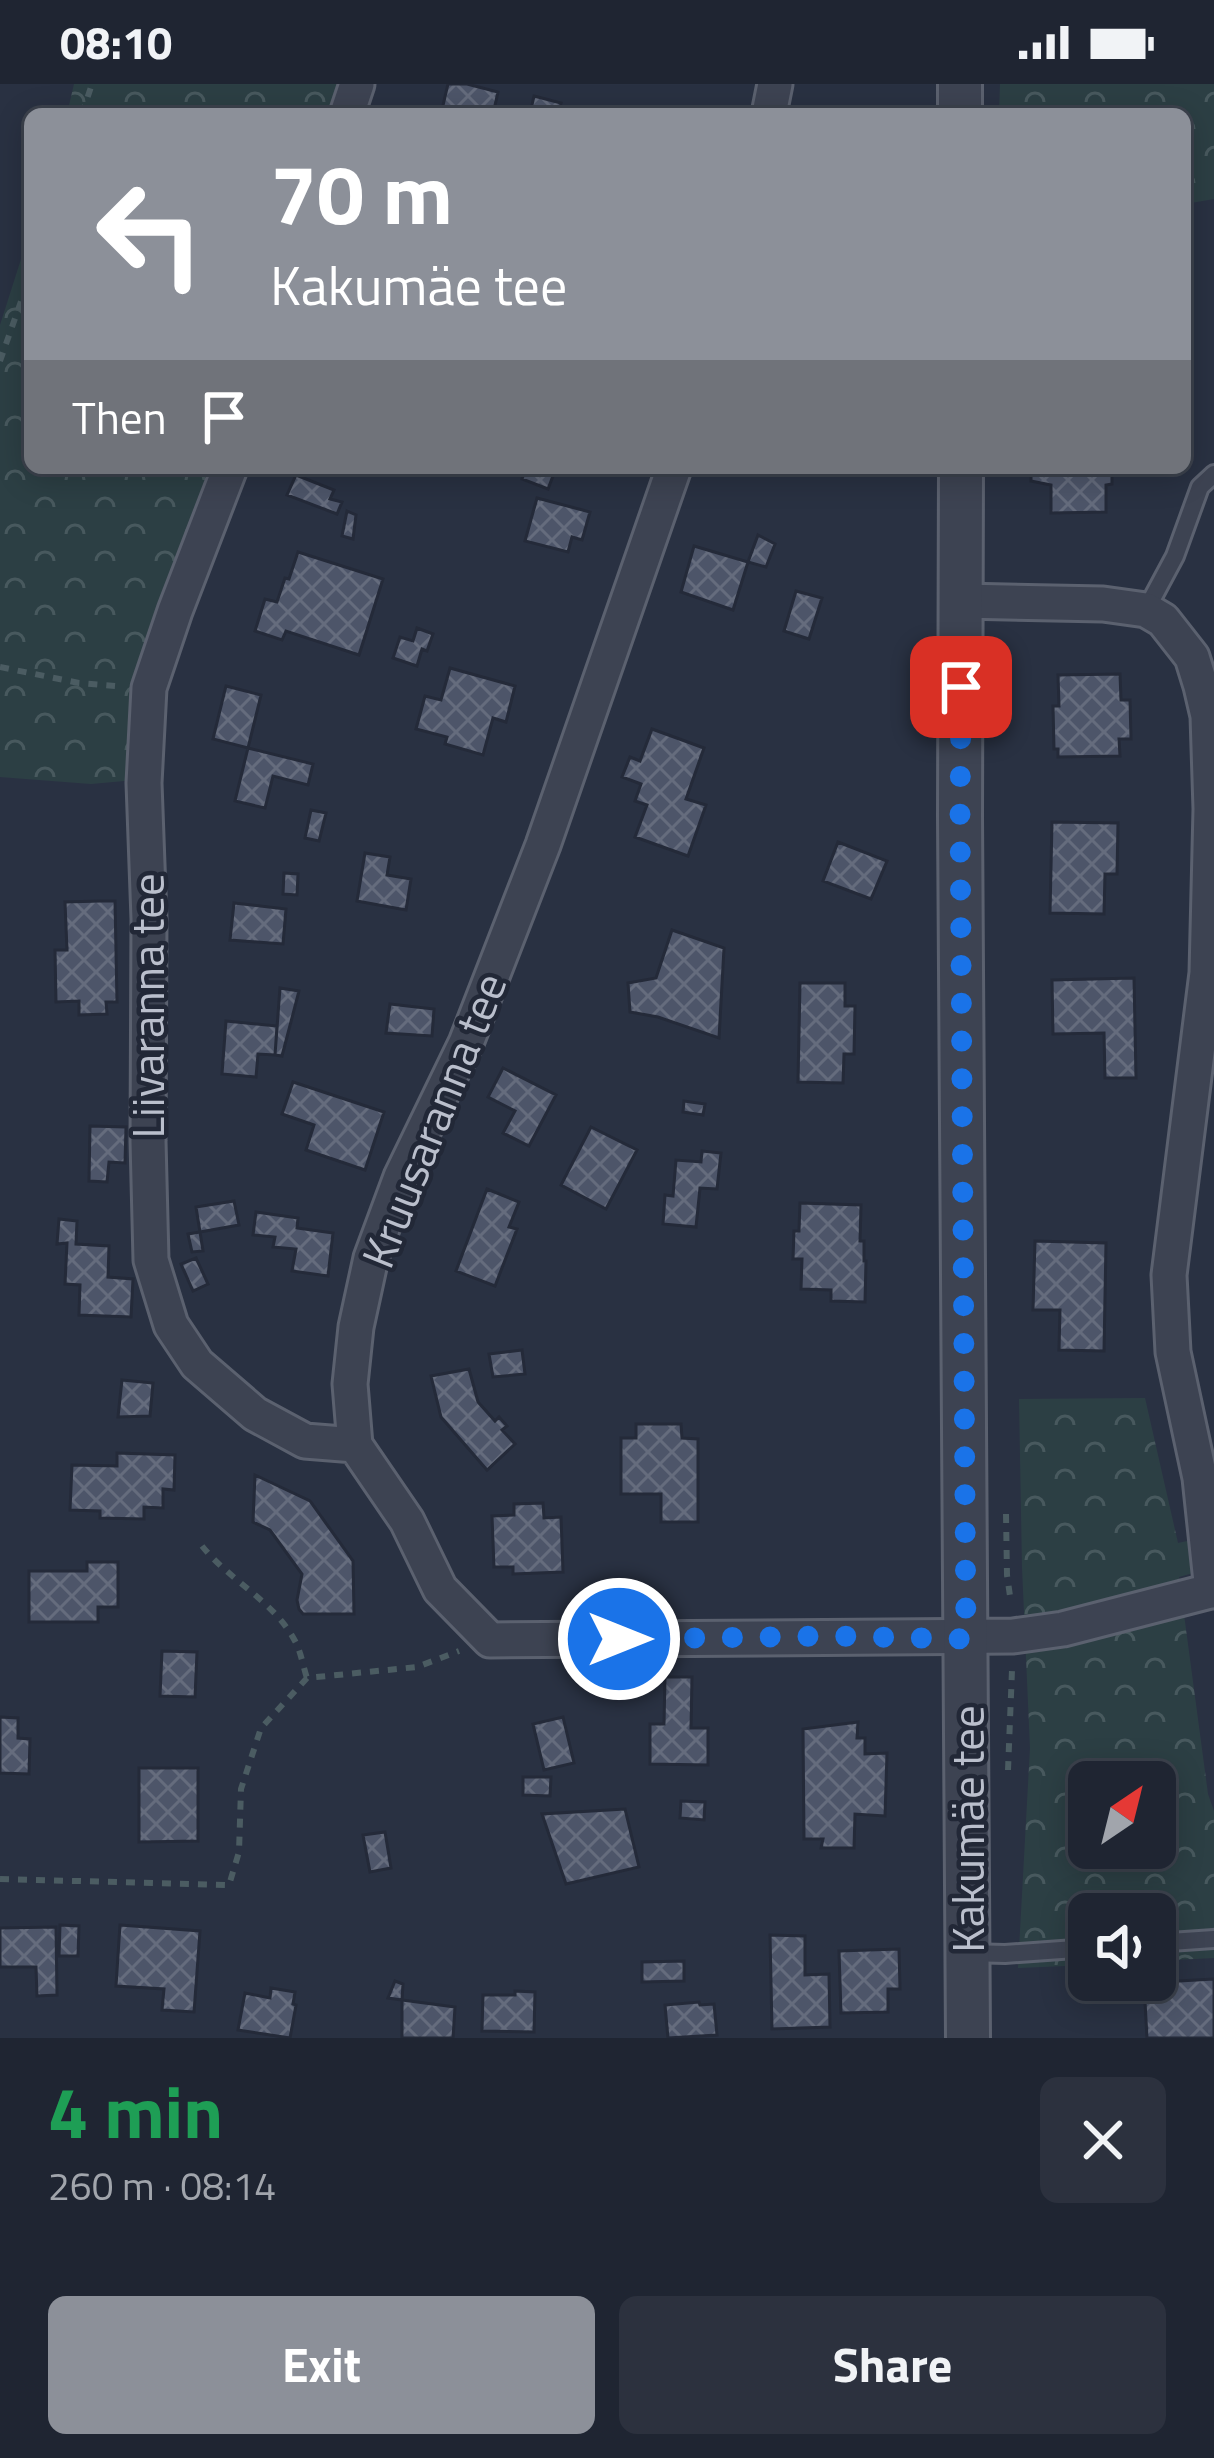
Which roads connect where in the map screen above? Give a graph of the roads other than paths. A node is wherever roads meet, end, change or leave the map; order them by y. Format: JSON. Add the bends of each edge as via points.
{"nodes":[{"id":1,"x":1214,"y":473,"type":"edge"},
{"id":2,"x":228,"y":474,"type":"edge"},
{"id":3,"x":672,"y":474,"type":"edge"},
{"id":4,"x":962,"y":474,"type":"edge"},
{"id":5,"x":962,"y":601,"type":"junction"},
{"id":6,"x":1146,"y":610,"type":"junction"},
{"id":7,"x":356,"y":1445,"type":"junction"},
{"id":8,"x":1213,"y":1591,"type":"edge"},
{"id":9,"x":966,"y":1639,"type":"junction"},
{"id":10,"x":1214,"y":1939,"type":"edge"},
{"id":11,"x":1176,"y":1942,"type":"edge"},
{"id":12,"x":1068,"y":1950,"type":"edge"},
{"id":13,"x":968,"y":1953,"type":"junction"},
{"id":14,"x":968,"y":2038,"type":"edge"}],
"edges":[{"from":1,"to":6,"type":"lane"},
{"from":2,"to":7,"type":"street","name":"Liivaranna tee","via":[[149,688],[151,1260],[171,1325],[197,1364],[255,1414],[305,1441]]},
{"from":3,"to":7,"type":"street","name":"Kruusaranna tee","via":[[526,890],[371,1258],[350,1384]]},
{"from":4,"to":5,"type":"street","name":"Kakumäe tee"},
{"from":5,"to":6,"type":"street"},
{"from":5,"to":9,"type":"street","name":"Kakumäe tee"},
{"from":6,"to":8,"type":"street","via":[[1192,657],[1208,716],[1207,974],[1169,1275],[1173,1352]]},
{"from":7,"to":9,"type":"street","name":"Kruusaranna tee","via":[[440,1589],[490,1640]]},
{"from":8,"to":9,"type":"street","via":[[1063,1629]]},
{"from":9,"to":13,"type":"street","name":"Kakumäe tee"},
{"from":10,"to":11,"type":"lane"},
{"from":12,"to":13,"type":"lane"},
{"from":13,"to":14,"type":"street","name":"Kakumäe tee"}]}
